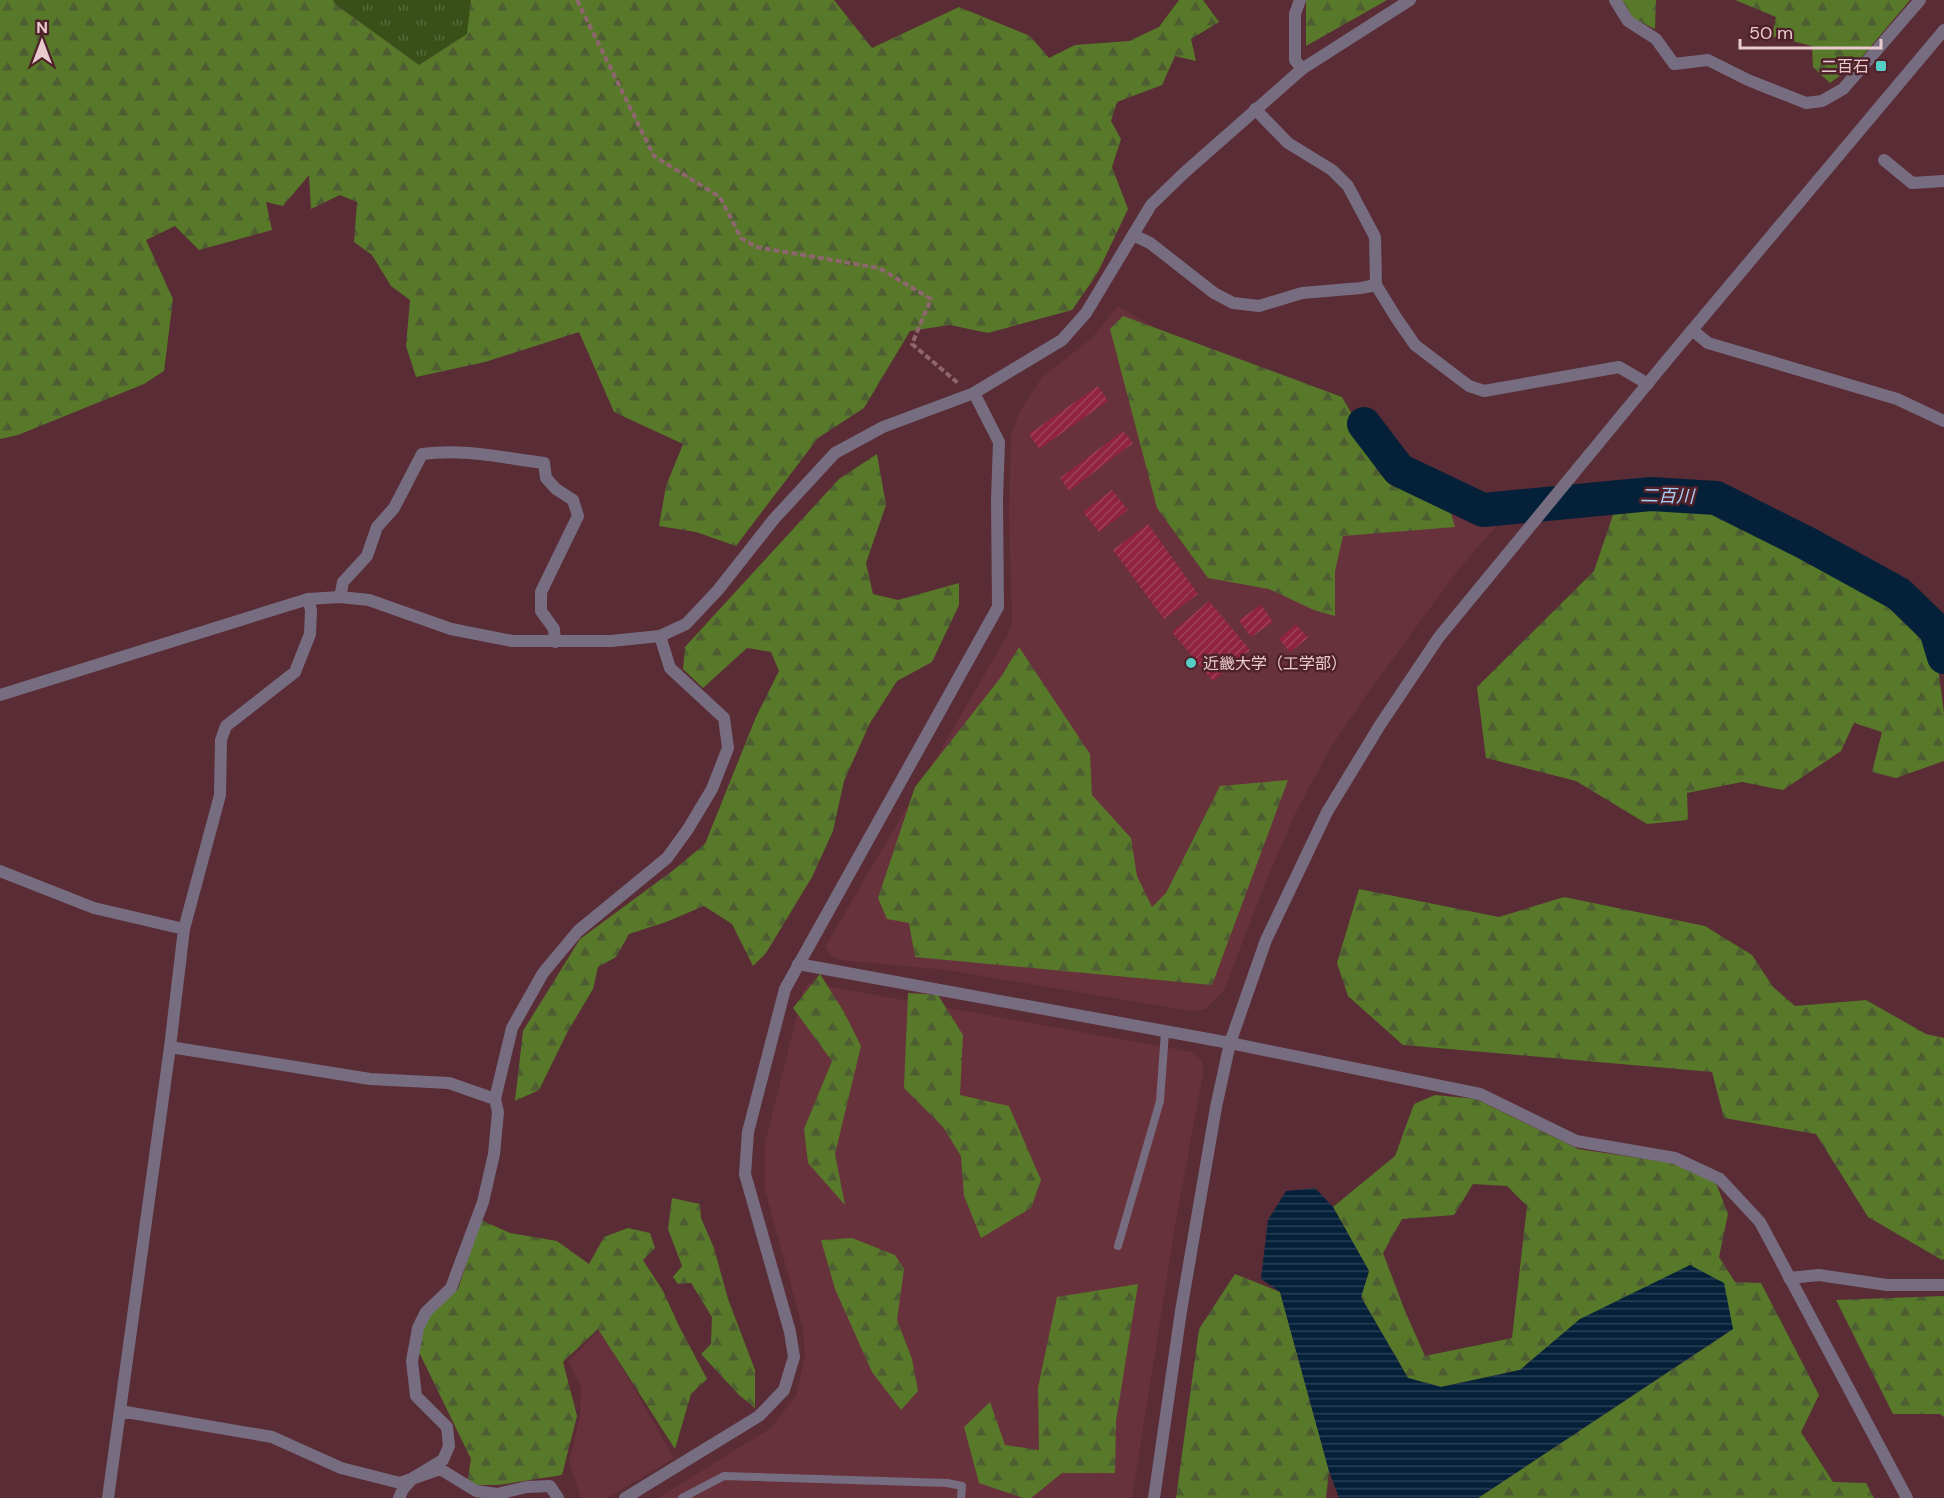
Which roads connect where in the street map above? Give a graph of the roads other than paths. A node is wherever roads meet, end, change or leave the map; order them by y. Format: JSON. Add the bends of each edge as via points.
{"nodes":[{"id":1,"x":1300,"y":0,"type":"edge"},
{"id":2,"x":1410,"y":0,"type":"edge"},
{"id":3,"x":1615,"y":0,"type":"edge"},
{"id":4,"x":1920,"y":0,"type":"edge"},
{"id":5,"x":1944,"y":30,"type":"edge"},
{"id":6,"x":1302,"y":69,"type":"junction"},
{"id":7,"x":1255,"y":109,"type":"junction"},
{"id":8,"x":1884,"y":160,"type":"dead end"},
{"id":9,"x":1944,"y":181,"type":"edge"},
{"id":10,"x":1133,"y":235,"type":"junction"},
{"id":11,"x":1376,"y":285,"type":"junction"},
{"id":12,"x":1692,"y":330,"type":"junction"},
{"id":13,"x":1648,"y":384,"type":"junction"},
{"id":14,"x":974,"y":393,"type":"junction"},
{"id":15,"x":1944,"y":421,"type":"edge"},
{"id":16,"x":340,"y":597,"type":"junction"},
{"id":17,"x":308,"y":599,"type":"junction"},
{"id":18,"x":660,"y":636,"type":"junction"},
{"id":19,"x":555,"y":642,"type":"junction"},
{"id":20,"x":0,"y":695,"type":"edge"},
{"id":21,"x":0,"y":871,"type":"edge"},
{"id":22,"x":184,"y":929,"type":"junction"},
{"id":23,"x":798,"y":964,"type":"junction"},
{"id":24,"x":1165,"y":1032,"type":"junction"},
{"id":25,"x":1230,"y":1043,"type":"junction"},
{"id":26,"x":170,"y":1047,"type":"junction"},
{"id":27,"x":495,"y":1098,"type":"junction"},
{"id":28,"x":1118,"y":1246,"type":"dead end"},
{"id":29,"x":1789,"y":1278,"type":"junction"},
{"id":30,"x":1944,"y":1285,"type":"edge"},
{"id":31,"x":120,"y":1412,"type":"junction"},
{"id":32,"x":413,"y":1478,"type":"junction"},
{"id":33,"x":108,"y":1498,"type":"edge"},
{"id":34,"x":399,"y":1498,"type":"edge"},
{"id":35,"x":558,"y":1498,"type":"edge"},
{"id":36,"x":625,"y":1498,"type":"edge"},
{"id":37,"x":682,"y":1498,"type":"edge"},
{"id":38,"x":961,"y":1498,"type":"edge"},
{"id":39,"x":1154,"y":1498,"type":"edge"},
{"id":40,"x":1907,"y":1498,"type":"edge"}],
"edges":[{"from":1,"to":6,"type":"street","via":[[1295,14],[1295,60]]},
{"from":2,"to":6,"type":"street"},
{"from":3,"to":4,"type":"street","via":[[1628,21],[1656,39],[1674,64],[1708,60],[1806,103],[1822,101],[1843,89]]},
{"from":5,"to":12,"type":"street"},
{"from":6,"to":7,"type":"street"},
{"from":7,"to":10,"type":"street","via":[[1151,205]]},
{"from":7,"to":11,"type":"street","via":[[1288,143],[1332,170],[1348,186],[1375,237]]},
{"from":8,"to":9,"type":"street","via":[[1912,183]]},
{"from":10,"to":11,"type":"street","via":[[1233,303],[1259,306],[1302,293]]},
{"from":10,"to":14,"type":"street","via":[[1086,313],[1062,340]]},
{"from":11,"to":13,"type":"street","via":[[1415,345],[1469,386],[1485,391],[1618,367]]},
{"from":12,"to":13,"type":"street"},
{"from":12,"to":15,"type":"street","via":[[1708,343],[1897,399]]},
{"from":13,"to":25,"type":"street","via":[[1439,637],[1380,725],[1327,812],[1266,940]]},
{"from":14,"to":18,"type":"street","via":[[883,428],[835,453],[686,624]]},
{"from":14,"to":23,"type":"street","via":[[999,442],[998,607]]},
{"from":16,"to":17,"type":"street"},
{"from":16,"to":19,"type":"street","via":[[369,600],[451,629],[512,641]]},
{"from":16,"to":19,"type":"street","via":[[343,582],[367,556],[376,527],[394,508],[422,454],[474,453],[544,463],[546,478],[573,500],[578,516],[541,592],[541,611],[554,629]]},
{"from":17,"to":20,"type":"street"},
{"from":17,"to":22,"type":"street","via":[[310,634],[295,672],[226,726],[221,740],[220,795]]},
{"from":18,"to":19,"type":"street"},
{"from":18,"to":27,"type":"street","via":[[670,668],[724,718],[728,748],[712,789],[667,858],[578,931],[543,973],[512,1028]]},
{"from":21,"to":22,"type":"street","via":[[94,908]]},
{"from":22,"to":26,"type":"street"},
{"from":23,"to":24,"type":"street"},
{"from":23,"to":36,"type":"street","via":[[785,989],[748,1132],[745,1174],[794,1357],[783,1390],[759,1416]]},
{"from":24,"to":25,"type":"street"},
{"from":24,"to":28,"type":"lane","via":[[1160,1101]]},
{"from":25,"to":29,"type":"street","via":[[1480,1094],[1576,1141],[1675,1158],[1720,1179],[1760,1222]]},
{"from":25,"to":39,"type":"street","via":[[1181,1311]]},
{"from":26,"to":27,"type":"street","via":[[370,1079],[449,1083]]},
{"from":26,"to":31,"type":"street"},
{"from":27,"to":32,"type":"street","via":[[498,1112],[494,1154],[483,1202],[451,1288],[426,1312],[418,1328],[412,1361],[416,1396],[447,1426],[449,1446],[443,1460]]},
{"from":29,"to":30,"type":"street","via":[[1819,1275],[1887,1285]]},
{"from":29,"to":40,"type":"street"},
{"from":31,"to":32,"type":"street","via":[[272,1437],[341,1468],[400,1483]]},
{"from":31,"to":33,"type":"street"},
{"from":32,"to":34,"type":"street"},
{"from":32,"to":35,"type":"street","via":[[440,1469],[476,1491],[496,1494],[550,1486]]},
{"from":37,"to":38,"type":"lane","via":[[724,1476],[947,1483],[962,1486]]}]}
